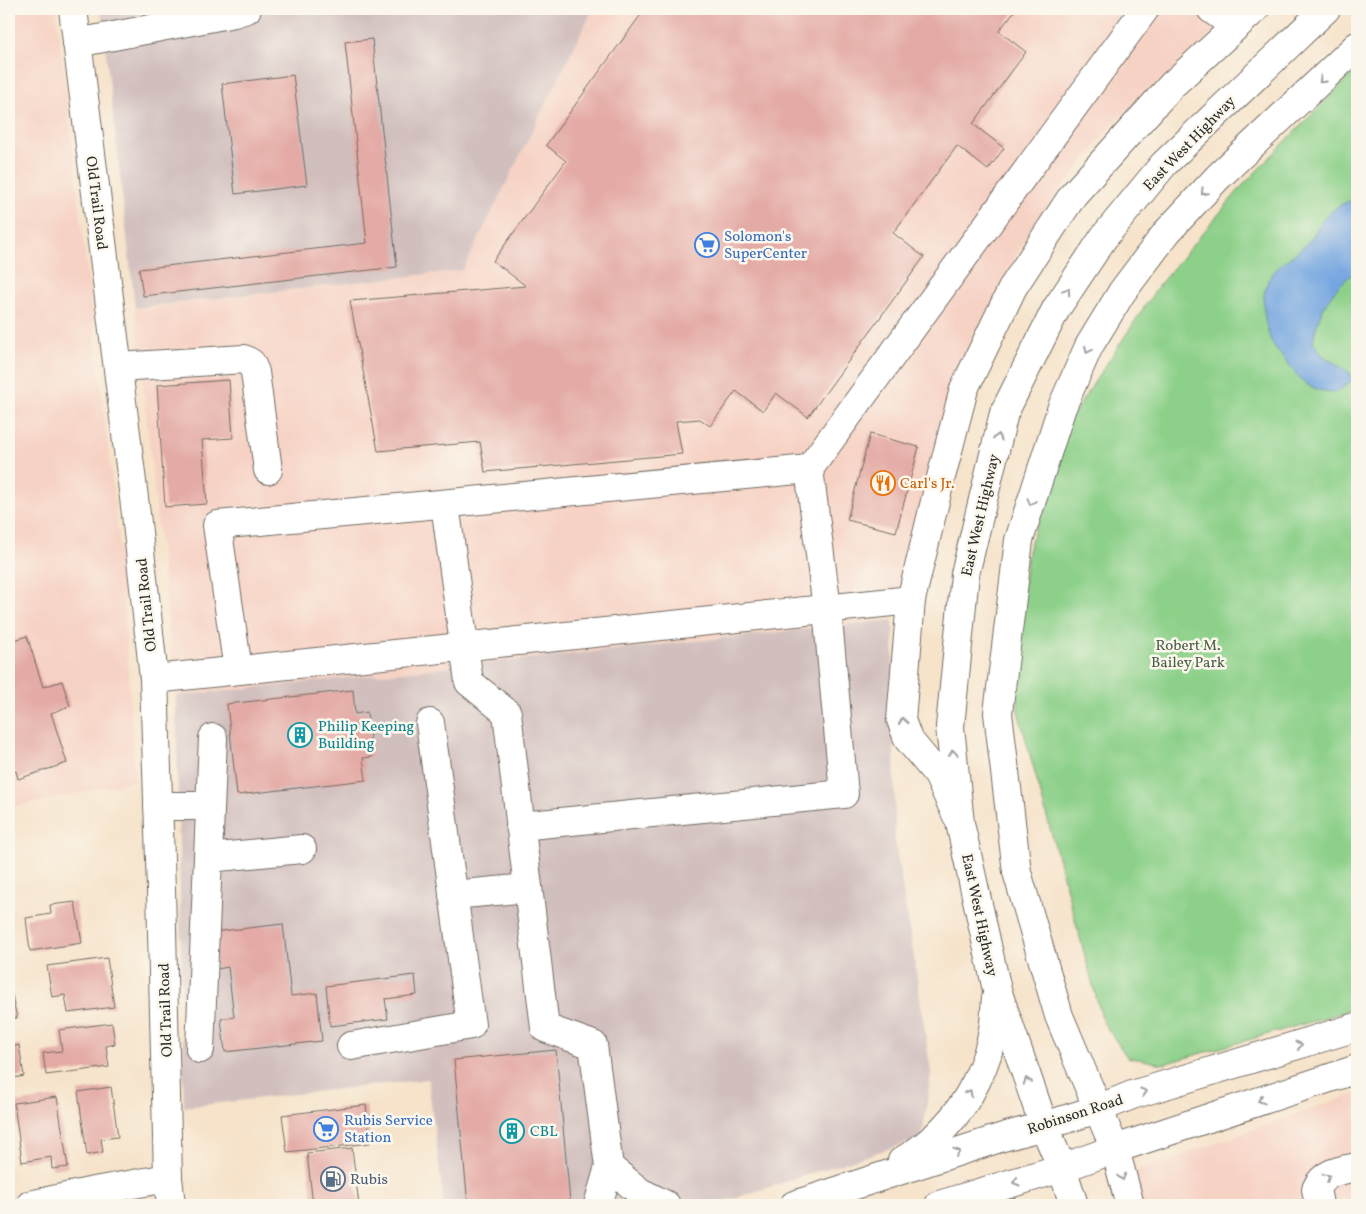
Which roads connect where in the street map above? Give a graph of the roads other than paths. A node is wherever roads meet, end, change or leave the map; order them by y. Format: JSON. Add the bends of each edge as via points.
{"nodes":[{"id":1,"x":73,"y":9,"type":"edge"},
{"id":2,"x":247,"y":9,"type":"edge"},
{"id":3,"x":1145,"y":9,"type":"edge"},
{"id":4,"x":1211,"y":9,"type":"edge"},
{"id":5,"x":1326,"y":9,"type":"edge"},
{"id":6,"x":1245,"y":18,"type":"edge"},
{"id":7,"x":77,"y":43,"type":"junction"},
{"id":8,"x":1357,"y":46,"type":"edge"},
{"id":9,"x":118,"y":367,"type":"junction"},
{"id":10,"x":809,"y":469,"type":"junction"},
{"id":11,"x":268,"y":470,"type":"dead end"},
{"id":12,"x":446,"y":504,"type":"junction"},
{"id":13,"x":911,"y":600,"type":"junction"},
{"id":14,"x":827,"y":609,"type":"junction"},
{"id":15,"x":463,"y":647,"type":"junction"},
{"id":16,"x":238,"y":670,"type":"junction"},
{"id":17,"x":154,"y":679,"type":"junction"},
{"id":18,"x":430,"y":722,"type":"dead end"},
{"id":19,"x":213,"y":738,"type":"dead end"},
{"id":20,"x":158,"y":806,"type":"junction"},
{"id":21,"x":210,"y":806,"type":"junction"},
{"id":22,"x":960,"y":823,"type":"junction"},
{"id":23,"x":520,"y":826,"type":"junction"},
{"id":24,"x":302,"y":849,"type":"dead end"},
{"id":25,"x":208,"y":858,"type":"junction"},
{"id":26,"x":528,"y":888,"type":"junction"},
{"id":27,"x":453,"y":895,"type":"junction"},
{"id":28,"x":997,"y":990,"type":"junction"},
{"id":29,"x":1357,"y":1027,"type":"edge"},
{"id":30,"x":351,"y":1046,"type":"dead end"},
{"id":31,"x":200,"y":1049,"type":"dead end"},
{"id":32,"x":1357,"y":1068,"type":"edge"},
{"id":33,"x":1098,"y":1109,"type":"junction"},
{"id":34,"x":1044,"y":1126,"type":"junction"},
{"id":35,"x":1115,"y":1149,"type":"junction"},
{"id":36,"x":609,"y":1167,"type":"junction"},
{"id":37,"x":1357,"y":1167,"type":"edge"},
{"id":38,"x":1062,"y":1168,"type":"junction"},
{"id":39,"x":168,"y":1178,"type":"junction"},
{"id":40,"x":852,"y":1187,"type":"junction"},
{"id":41,"x":30,"y":1205,"type":"edge"},
{"id":42,"x":171,"y":1205,"type":"edge"},
{"id":43,"x":598,"y":1205,"type":"edge"},
{"id":44,"x":666,"y":1205,"type":"edge"},
{"id":45,"x":794,"y":1205,"type":"edge"},
{"id":46,"x":939,"y":1205,"type":"edge"},
{"id":47,"x":1074,"y":1205,"type":"edge"},
{"id":48,"x":1130,"y":1205,"type":"edge"},
{"id":49,"x":1319,"y":1205,"type":"edge"}],
"edges":[{"from":1,"to":7,"type":"main road","name":"Old Trail Road"},
{"from":2,"to":7,"type":"main road"},
{"from":3,"to":10,"type":"main road"},
{"from":4,"to":6,"type":"main road"},
{"from":22,"to":5,"type":"main road","name":"East West Highway","one_way":true,"via":[[950,727],[965,574],[1004,413],[1056,309],[1104,237],[1164,164]]},
{"from":6,"to":13,"type":"main road","via":[[1172,85],[1073,195],[1013,287],[964,389]]},
{"from":7,"to":9,"type":"main road","name":"Old Trail Road"},
{"from":8,"to":33,"type":"main road","one_way":true,"via":[[1218,177],[1167,232],[1122,292],[1089,346],[1062,408],[1019,540],[998,714],[1017,872],[1059,1016]]},
{"from":9,"to":11,"type":"main road","via":[[244,360],[251,363],[255,372]]},
{"from":9,"to":17,"type":"main road","name":"Old Trail Road"},
{"from":10,"to":12,"type":"main road"},
{"from":10,"to":14,"type":"main road"},
{"from":12,"to":15,"type":"main road"},
{"from":12,"to":16,"type":"main road","via":[[217,525]]},
{"from":13,"to":14,"type":"main road"},
{"from":22,"to":13,"type":"main road","one_way":true,"via":[[938,776],[908,739],[901,720]]},
{"from":14,"to":15,"type":"main road"},
{"from":14,"to":23,"type":"main road","via":[[844,794]]},
{"from":15,"to":16,"type":"main road"},
{"from":15,"to":23,"type":"main road","via":[[469,682],[507,713]]},
{"from":16,"to":17,"type":"main road"},
{"from":17,"to":20,"type":"main road","name":"Old Trail Road"},
{"from":18,"to":27,"type":"main road"},
{"from":19,"to":21,"type":"main road"},
{"from":20,"to":21,"type":"main road"},
{"from":20,"to":39,"type":"main road","name":"Old Trail Road"},
{"from":21,"to":25,"type":"main road"},
{"from":22,"to":28,"type":"main road","name":"East West Highway"},
{"from":23,"to":26,"type":"main road"},
{"from":24,"to":25,"type":"main road"},
{"from":25,"to":31,"type":"main road"},
{"from":26,"to":27,"type":"main road"},
{"from":26,"to":36,"type":"main road","via":[[545,1028],[593,1045]]},
{"from":27,"to":30,"type":"main road","via":[[470,1025]]},
{"from":34,"to":28,"type":"main road","name":"East West Highway","one_way":true},
{"from":40,"to":28,"type":"main road","one_way":true,"via":[[904,1160],[932,1140],[951,1120],[967,1098],[984,1064],[994,1028]]},
{"from":33,"to":29,"type":"main road","name":"Robinson Road","one_way":true,"via":[[1132,1095]]},
{"from":32,"to":35,"type":"main road","one_way":true},
{"from":33,"to":34,"type":"main road","name":"Robinson Road"},
{"from":33,"to":35,"type":"main road"},
{"from":34,"to":38,"type":"main road","name":"East West Highway"},
{"from":40,"to":34,"type":"main road","name":"Robinson Road","one_way":true},
{"from":35,"to":38,"type":"main road"},
{"from":35,"to":48,"type":"main road","one_way":true},
{"from":36,"to":43,"type":"main road"},
{"from":36,"to":44,"type":"main road","via":[[640,1192]]},
{"from":49,"to":37,"type":"main road","one_way":true,"via":[[1316,1189],[1323,1178]]},
{"from":38,"to":46,"type":"main road","one_way":true},
{"from":38,"to":47,"type":"main road","name":"East West Highway"},
{"from":39,"to":41,"type":"main road"},
{"from":39,"to":42,"type":"main road","name":"Old Trail Road"},
{"from":40,"to":45,"type":"main road","name":"Robinson Road"}]}
